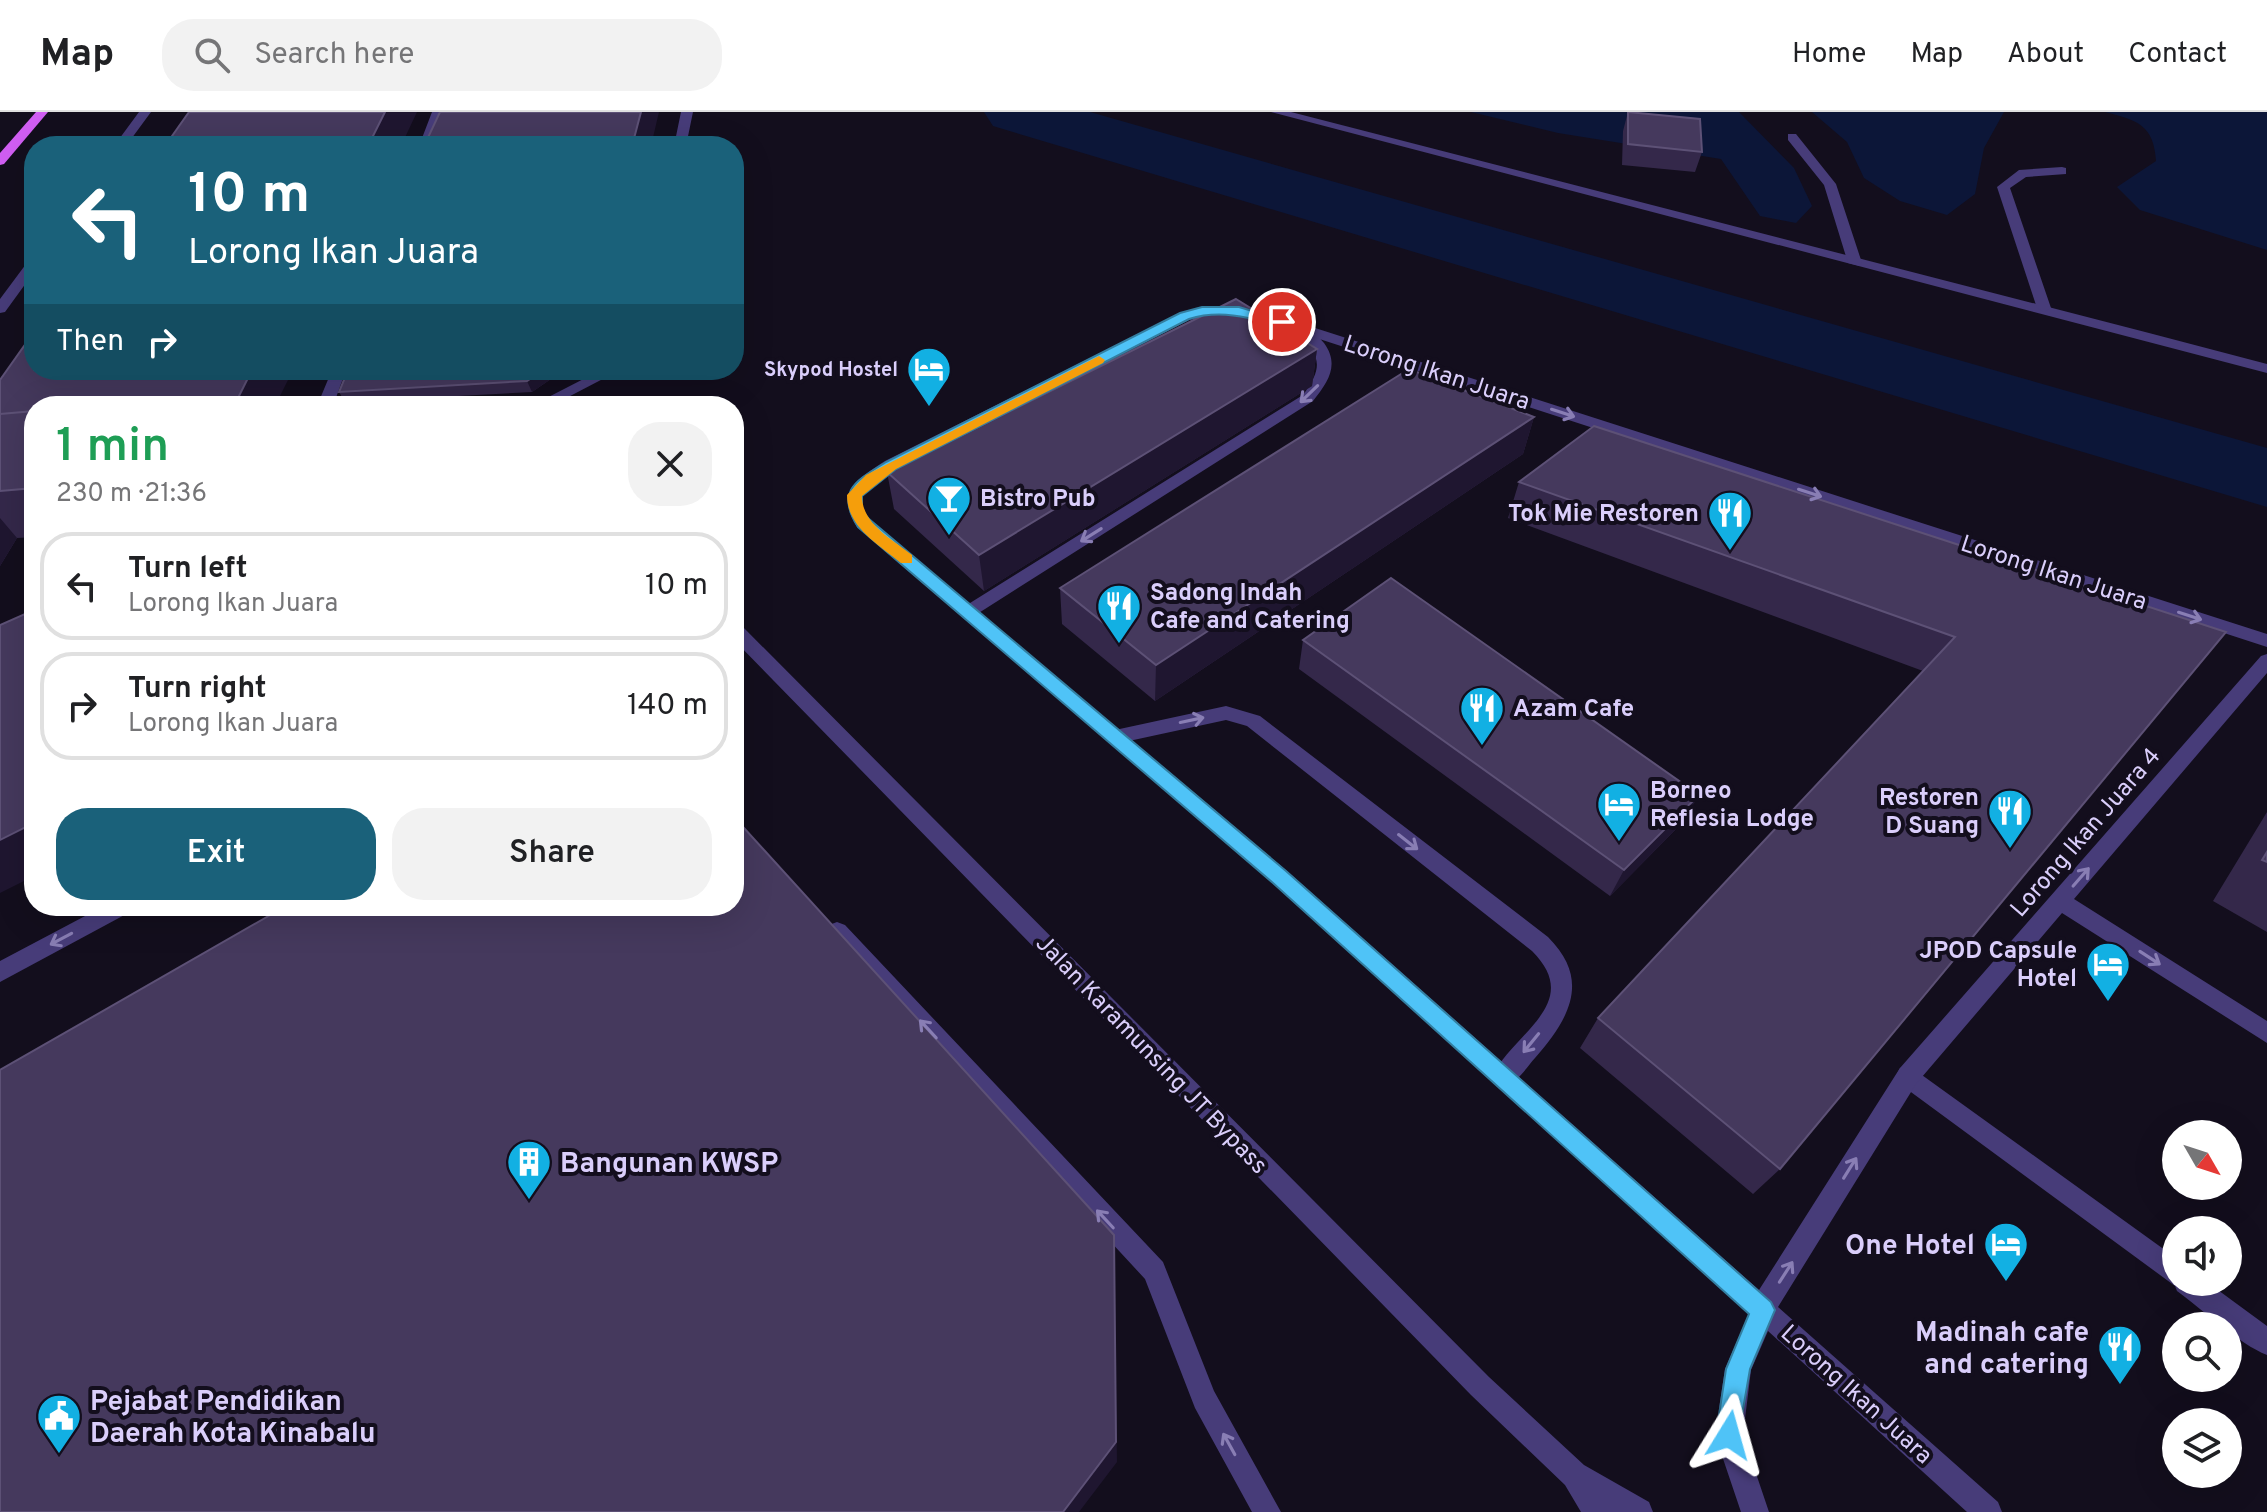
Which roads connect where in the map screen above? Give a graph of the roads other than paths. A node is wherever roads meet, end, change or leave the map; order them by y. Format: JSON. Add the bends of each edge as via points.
{"nodes":[{"id":1,"x":42,"y":112,"type":"edge"},
{"id":2,"x":145,"y":112,"type":"edge"},
{"id":3,"x":438,"y":112,"type":"edge"},
{"id":4,"x":687,"y":112,"type":"edge"},
{"id":5,"x":1277,"y":112,"type":"edge"},
{"id":6,"x":127,"y":136,"type":"edge"},
{"id":7,"x":429,"y":136,"type":"edge"},
{"id":8,"x":682,"y":136,"type":"edge"},
{"id":9,"x":1792,"y":137,"type":"dead end"},
{"id":10,"x":0,"y":161,"type":"edge"},
{"id":11,"x":2062,"y":171,"type":"dead end"},
{"id":12,"x":1855,"y":263,"type":"junction"},
{"id":13,"x":24,"y":277,"type":"edge"},
{"id":14,"x":2044,"y":308,"type":"junction"},
{"id":15,"x":0,"y":309,"type":"edge"},
{"id":16,"x":1305,"y":330,"type":"junction"},
{"id":17,"x":2267,"y":369,"type":"edge"},
{"id":18,"x":596,"y":380,"type":"edge"},
{"id":19,"x":584,"y":387,"type":"junction"},
{"id":20,"x":563,"y":396,"type":"edge"},
{"id":21,"x":582,"y":396,"type":"edge"},
{"id":22,"x":968,"y":612,"type":"junction"},
{"id":23,"x":744,"y":639,"type":"edge"},
{"id":24,"x":2267,"y":641,"type":"edge"},
{"id":25,"x":2267,"y":661,"type":"edge"},
{"id":26,"x":1115,"y":737,"type":"junction"},
{"id":27,"x":2060,"y":901,"type":"junction"},
{"id":28,"x":820,"y":913,"type":"edge"},
{"id":29,"x":104,"y":916,"type":"edge"},
{"id":30,"x":0,"y":972,"type":"edge"},
{"id":31,"x":2267,"y":1033,"type":"edge"},
{"id":32,"x":1908,"y":1076,"type":"junction"},
{"id":33,"x":1504,"y":1077,"type":"junction"},
{"id":34,"x":2162,"y":1264,"type":"edge"},
{"id":35,"x":2205,"y":1296,"type":"edge"},
{"id":36,"x":1763,"y":1310,"type":"junction"},
{"id":37,"x":2267,"y":1342,"type":"edge"},
{"id":38,"x":1574,"y":1475,"type":"junction"},
{"id":39,"x":1267,"y":1512,"type":"edge"},
{"id":40,"x":1597,"y":1512,"type":"edge"},
{"id":41,"x":1639,"y":1512,"type":"edge"},
{"id":42,"x":1755,"y":1512,"type":"edge"},
{"id":43,"x":1988,"y":1512,"type":"edge"}],
"edges":[{"from":1,"to":10,"type":"main road"},
{"from":2,"to":6,"type":"street"},
{"from":3,"to":7,"type":"street"},
{"from":4,"to":8,"type":"street"},
{"from":5,"to":12,"type":"street"},
{"from":9,"to":12,"type":"street","via":[[1830,184]]},
{"from":11,"to":14,"type":"street","via":[[2023,173],[2003,187]]},
{"from":12,"to":14,"type":"street"},
{"from":13,"to":15,"type":"street"},
{"from":14,"to":17,"type":"street"},
{"from":16,"to":22,"type":"street","one_way":true,"via":[[1320,345],[1327,363],[1323,381],[1308,398]]},
{"from":16,"to":22,"type":"street","name":"Lorong Ikan Juara","via":[[1239,311],[1185,316],[871,478],[855,495],[855,510],[863,523]]},
{"from":16,"to":24,"type":"street","name":"Lorong Ikan Juara","one_way":true},
{"from":18,"to":19,"type":"street"},
{"from":19,"to":20,"type":"street"},
{"from":19,"to":21,"type":"street"},
{"from":22,"to":26,"type":"street","name":"Lorong Ikan Juara"},
{"from":23,"to":38,"type":"street","name":"Jalan Karamunsing JT Bypass","via":[[1336,1242]]},
{"from":27,"to":25,"type":"street","name":"Lorong Ikan Juara 4","one_way":true},
{"from":26,"to":33,"type":"street","name":"Lorong Ikan Juara"},
{"from":26,"to":33,"type":"street","one_way":true,"via":[[1226,713],[1253,721],[1540,944],[1558,964],[1558,1010]]},
{"from":27,"to":31,"type":"street","one_way":true},
{"from":27,"to":32,"type":"street","name":"Lorong Ikan Juara 4"},
{"from":39,"to":28,"type":"street","one_way":true,"via":[[1204,1399],[1154,1271]]},
{"from":29,"to":30,"type":"street","one_way":true},
{"from":32,"to":34,"type":"street"},
{"from":36,"to":32,"type":"street","name":"Lorong Ikan Juara 4","one_way":true},
{"from":33,"to":36,"type":"street","name":"Lorong Ikan Juara"},
{"from":35,"to":37,"type":"street"},
{"from":36,"to":42,"type":"street","name":"Lorong Ikan Juara 4","via":[[1738,1369],[1729,1435]]},
{"from":36,"to":43,"type":"street","name":"Lorong Ikan Juara"},
{"from":38,"to":40,"type":"street","name":"Jalan Karamunsing JT Bypass"},
{"from":38,"to":41,"type":"street","name":"Jalan Karamunsing JT Bypass"}]}
